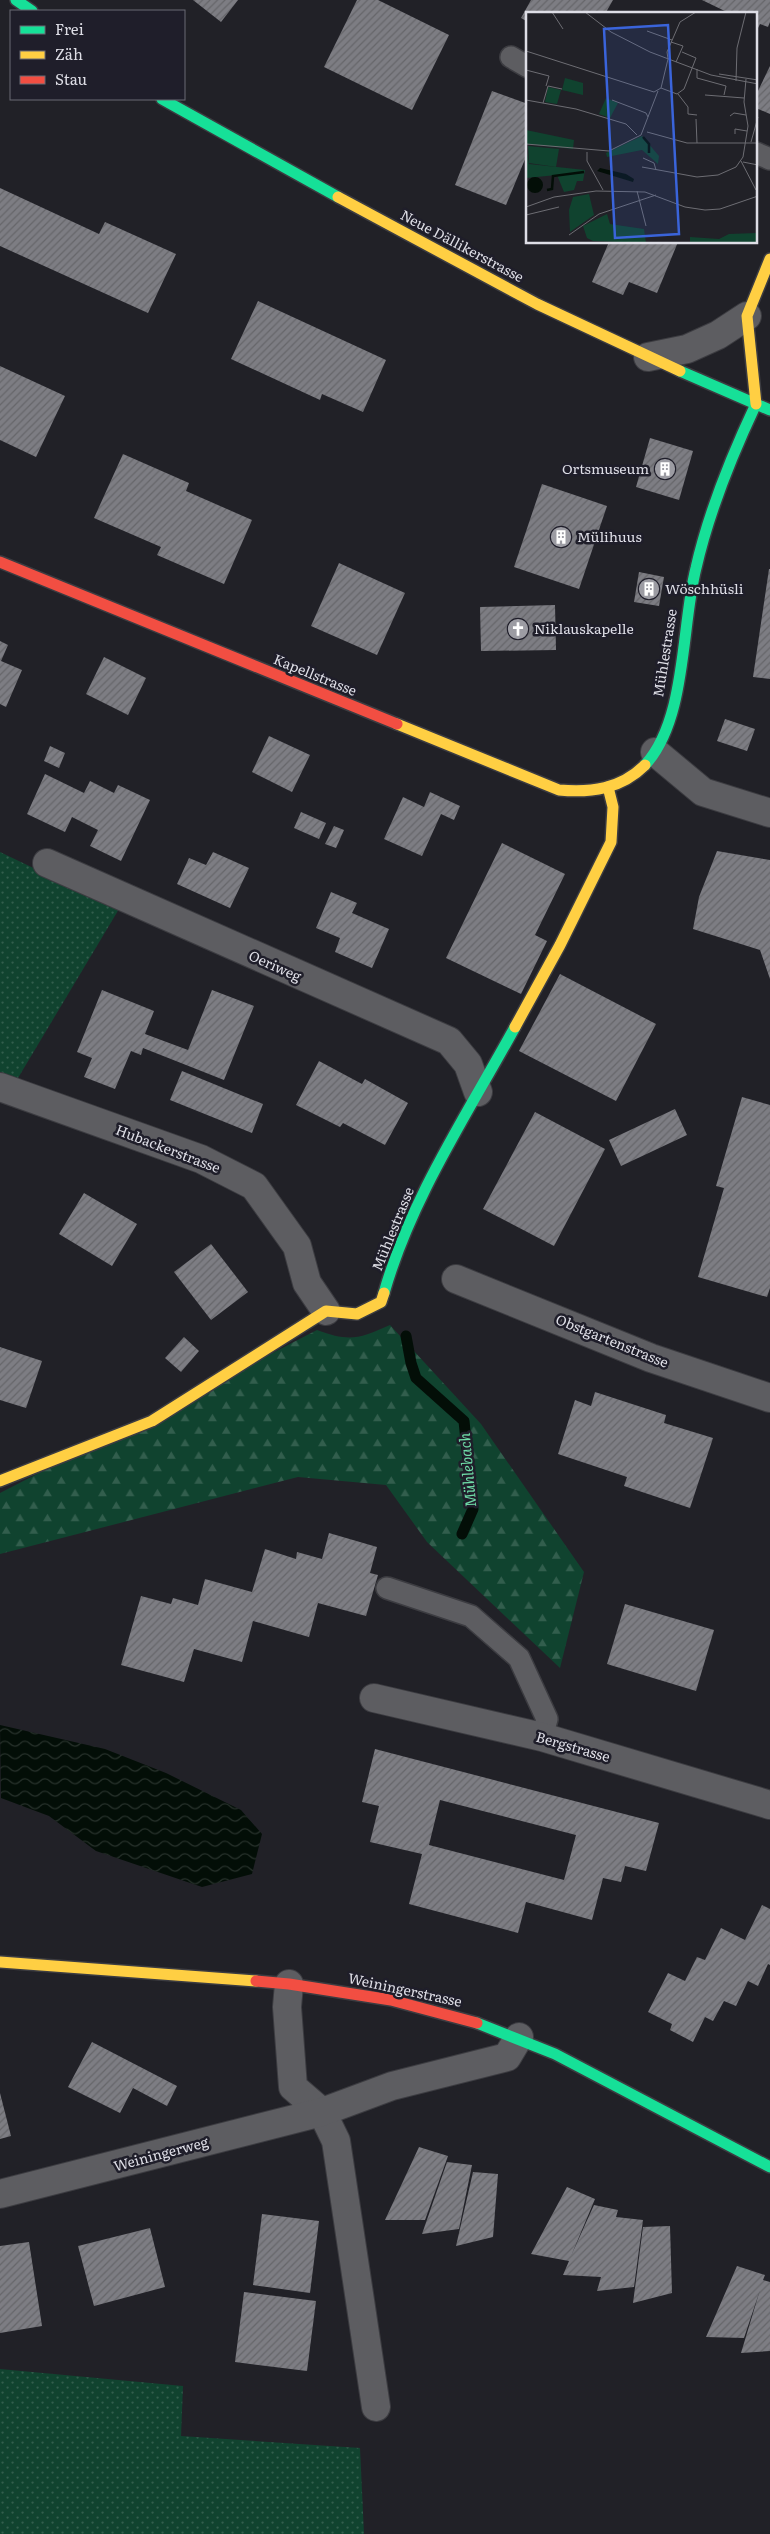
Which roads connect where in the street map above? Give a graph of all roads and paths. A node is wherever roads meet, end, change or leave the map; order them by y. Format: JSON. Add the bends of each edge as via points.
{"nodes":[{"id":1,"x":16,"y":0,"type":"edge"},
{"id":2,"x":31,"y":10,"type":"edge"},
{"id":3,"x":164,"y":100,"type":"edge"},
{"id":4,"x":758,"y":154,"type":"edge"},
{"id":5,"x":770,"y":159,"type":"edge"},
{"id":6,"x":770,"y":259,"type":"edge"},
{"id":7,"x":747,"y":316,"type":"junction"},
{"id":8,"x":648,"y":356,"type":"junction"},
{"id":9,"x":756,"y":404,"type":"junction"},
{"id":10,"x":770,"y":410,"type":"edge"},
{"id":11,"x":0,"y":562,"type":"edge"},
{"id":12,"x":655,"y":752,"type":"junction"},
{"id":13,"x":623,"y":782,"type":"joint"},
{"id":14,"x":608,"y":787,"type":"junction"},
{"id":15,"x":770,"y":813,"type":"edge"},
{"id":16,"x":47,"y":863,"type":"dead end"},
{"id":17,"x":0,"y":1087,"type":"edge"},
{"id":18,"x":478,"y":1092,"type":"junction"},
{"id":19,"x":456,"y":1279,"type":"dead end"},
{"id":20,"x":326,"y":1311,"type":"junction"},
{"id":21,"x":770,"y":1398,"type":"edge"},
{"id":22,"x":0,"y":1481,"type":"edge"},
{"id":23,"x":387,"y":1588,"type":"dead end"},
{"id":24,"x":374,"y":1698,"type":"dead end"},
{"id":25,"x":542,"y":1737,"type":"junction"},
{"id":26,"x":770,"y":1805,"type":"edge"},
{"id":27,"x":0,"y":1962,"type":"edge"},
{"id":28,"x":289,"y":1984,"type":"junction"},
{"id":29,"x":519,"y":2037,"type":"junction"},
{"id":30,"x":322,"y":2112,"type":"junction"},
{"id":31,"x":770,"y":2168,"type":"edge"},
{"id":32,"x":0,"y":2194,"type":"edge"},
{"id":33,"x":376,"y":2406,"type":"dead end"}],
"edges":[{"from":1,"to":2,"type":"street"},
{"from":3,"to":8,"type":"street","name":"Neue Dällikerstrasse","via":[[538,304]]},
{"from":4,"to":5,"type":"lane"},
{"from":6,"to":7,"type":"street"},
{"from":7,"to":8,"type":"street","via":[[688,349]]},
{"from":7,"to":9,"type":"street"},
{"from":8,"to":9,"type":"street","name":"Neue Dällikerstrasse"},
{"from":9,"to":10,"type":"street","name":"Neue Dällikerstrasse"},
{"from":9,"to":12,"type":"street","name":"Mühlestrasse","via":[[736,446],[711,517],[690,594],[676,692],[668,723]]},
{"from":11,"to":14,"type":"street","name":"Kapellstrasse","via":[[558,790],[592,791]]},
{"from":12,"to":13,"type":"street","name":"Mühlestrasse","via":[[642,768]]},
{"from":12,"to":15,"type":"street","via":[[703,792]]},
{"from":13,"to":14,"type":"street","name":"Kapellstrasse"},
{"from":14,"to":18,"type":"street","name":"Mühlestrasse","via":[[613,808],[611,842],[560,945]]},
{"from":16,"to":18,"type":"street","name":"Oeriweg","via":[[449,1042],[468,1064]]},
{"from":17,"to":20,"type":"street","name":"Hubackerstrasse","via":[[201,1159],[254,1186],[297,1246],[307,1283]]},
{"from":18,"to":20,"type":"street","name":"Mühlestrasse","via":[[413,1212],[392,1264],[382,1302],[357,1314]]},
{"from":19,"to":21,"type":"street","name":"Obstgartenstrasse","via":[[651,1358]]},
{"from":20,"to":22,"type":"street","via":[[152,1421]]},
{"from":23,"to":25,"type":"lane","via":[[471,1616],[519,1658],[547,1719]]},
{"from":24,"to":25,"type":"street","name":"Bergstrasse"},
{"from":25,"to":26,"type":"street","name":"Bergstrasse"},
{"from":27,"to":28,"type":"street","name":"Weiningerstrasse"},
{"from":28,"to":29,"type":"street","name":"Weiningerstrasse","via":[[392,2000],[466,2018]]},
{"from":28,"to":30,"type":"street","via":[[287,2007],[293,2087]]},
{"from":29,"to":30,"type":"street","name":"Weiningerweg","via":[[506,2057],[392,2086]]},
{"from":29,"to":31,"type":"street","name":"Weiningerstrasse"},
{"from":30,"to":32,"type":"street","name":"Weiningerweg"},
{"from":30,"to":33,"type":"street","via":[[336,2141]]}]}
